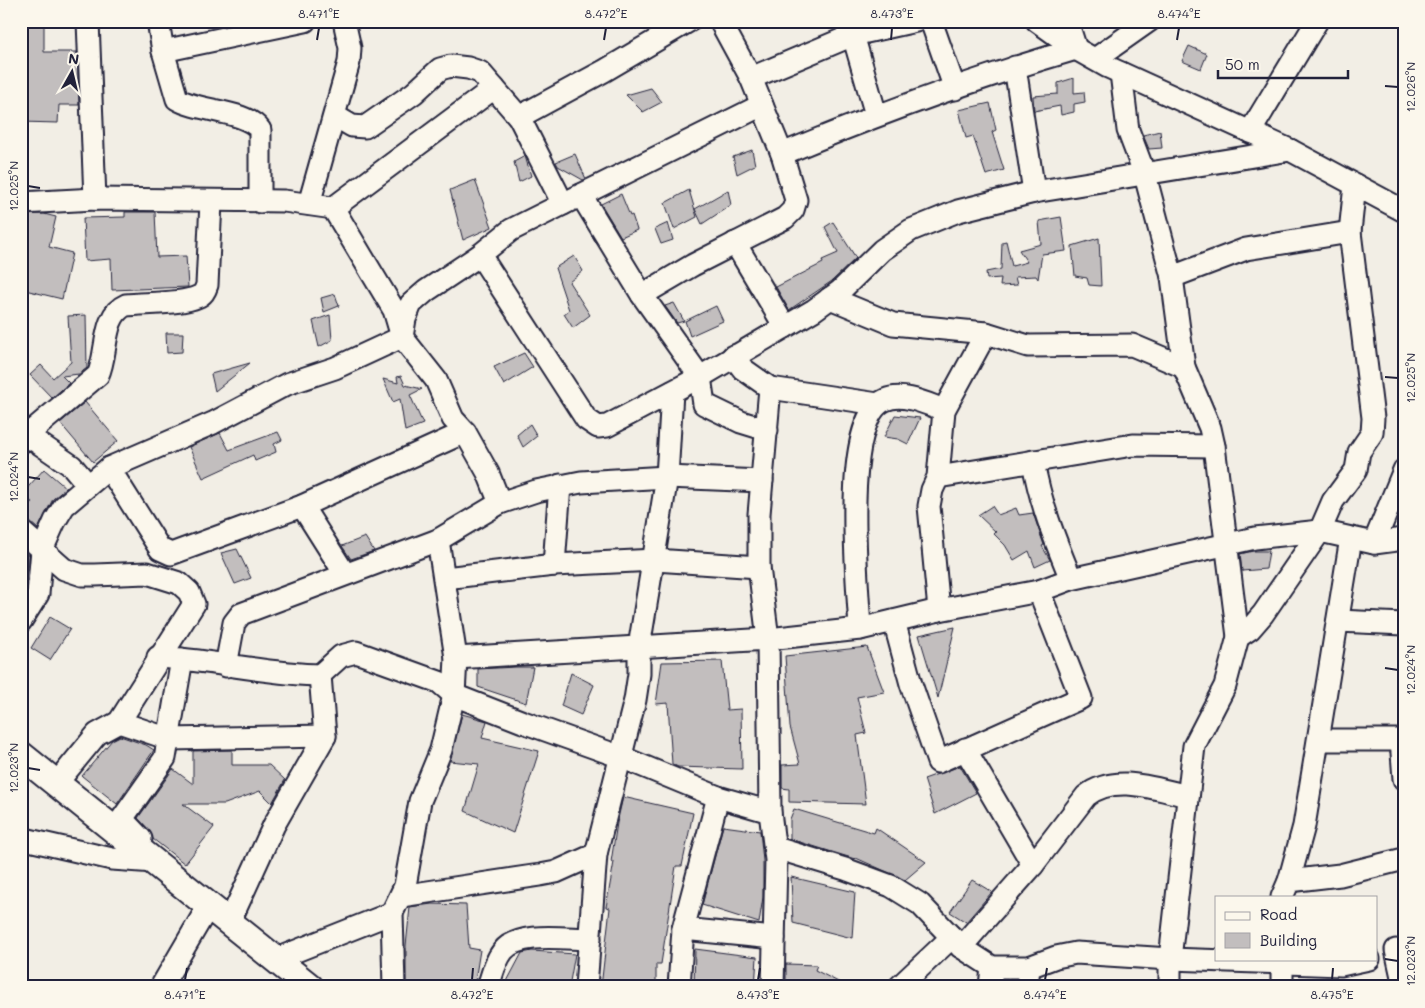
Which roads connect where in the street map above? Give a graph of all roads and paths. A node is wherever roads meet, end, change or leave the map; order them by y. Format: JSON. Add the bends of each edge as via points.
{"nodes":[{"id":1,"x":88,"y":21,"type":"edge"},
{"id":2,"x":158,"y":21,"type":"edge"},
{"id":3,"x":304,"y":21,"type":"edge"},
{"id":4,"x":344,"y":21,"type":"edge"},
{"id":5,"x":689,"y":21,"type":"edge"},
{"id":6,"x":720,"y":21,"type":"edge"},
{"id":7,"x":916,"y":21,"type":"edge"},
{"id":8,"x":931,"y":21,"type":"edge"},
{"id":9,"x":1037,"y":21,"type":"edge"},
{"id":10,"x":1067,"y":21,"type":"edge"},
{"id":11,"x":1149,"y":21,"type":"edge"},
{"id":12,"x":1317,"y":21,"type":"edge"},
{"id":13,"x":282,"y":24,"type":"edge"},
{"id":14,"x":861,"y":29,"type":"edge"},
{"id":15,"x":163,"y":51,"type":"junction"},
{"id":16,"x":1085,"y":54,"type":"junction"},
{"id":17,"x":1015,"y":67,"type":"junction"},
{"id":18,"x":1121,"y":73,"type":"junction"},
{"id":19,"x":751,"y":78,"type":"junction"},
{"id":20,"x":494,"y":88,"type":"junction"},
{"id":21,"x":955,"y":89,"type":"junction"},
{"id":22,"x":762,"y":105,"type":"junction"},
{"id":23,"x":876,"y":115,"type":"junction"},
{"id":24,"x":335,"y":116,"type":"junction"},
{"id":25,"x":518,"y":117,"type":"junction"},
{"id":26,"x":1250,"y":132,"type":"junction"},
{"id":27,"x":1290,"y":150,"type":"junction"},
{"id":28,"x":782,"y":154,"type":"junction"},
{"id":29,"x":1145,"y":175,"type":"junction"},
{"id":30,"x":1355,"y":185,"type":"junction"},
{"id":31,"x":1034,"y":192,"type":"junction"},
{"id":32,"x":95,"y":199,"type":"junction"},
{"id":33,"x":572,"y":200,"type":"junction"},
{"id":34,"x":211,"y":202,"type":"junction"},
{"id":35,"x":260,"y":202,"type":"junction"},
{"id":36,"x":21,"y":203,"type":"edge"},
{"id":37,"x":309,"y":204,"type":"junction"},
{"id":38,"x":333,"y":208,"type":"junction"},
{"id":39,"x":1404,"y":211,"type":"edge"},
{"id":40,"x":1350,"y":232,"type":"junction"},
{"id":41,"x":735,"y":243,"type":"junction"},
{"id":42,"x":480,"y":254,"type":"junction"},
{"id":43,"x":1172,"y":277,"type":"junction"},
{"id":44,"x":642,"y":295,"type":"junction"},
{"id":45,"x":830,"y":298,"type":"junction"},
{"id":46,"x":785,"y":327,"type":"junction"},
{"id":47,"x":986,"y":333,"type":"junction"},
{"id":48,"x":402,"y":337,"type":"junction"},
{"id":49,"x":733,"y":356,"type":"junction"},
{"id":50,"x":1184,"y":367,"type":"junction"},
{"id":51,"x":700,"y":376,"type":"junction"},
{"id":52,"x":770,"y":388,"type":"junction"},
{"id":53,"x":672,"y":392,"type":"junction"},
{"id":54,"x":878,"y":404,"type":"junction"},
{"id":55,"x":944,"y":410,"type":"junction"},
{"id":56,"x":767,"y":430,"type":"junction"},
{"id":57,"x":465,"y":432,"type":"junction"},
{"id":58,"x":23,"y":436,"type":"edge"},
{"id":59,"x":1214,"y":446,"type":"junction"},
{"id":60,"x":1033,"y":461,"type":"junction"},
{"id":61,"x":109,"y":468,"type":"junction"},
{"id":62,"x":1404,"y":470,"type":"edge"},
{"id":63,"x":667,"y":477,"type":"junction"},
{"id":64,"x":938,"y":477,"type":"junction"},
{"id":65,"x":762,"y":481,"type":"junction"},
{"id":66,"x":88,"y":485,"type":"junction"},
{"id":67,"x":560,"y":485,"type":"junction"},
{"id":68,"x":500,"y":503,"type":"junction"},
{"id":69,"x":302,"y":506,"type":"junction"},
{"id":70,"x":21,"y":531,"type":"edge"},
{"id":71,"x":1320,"y":531,"type":"junction"},
{"id":72,"x":1351,"y":538,"type":"junction"},
{"id":73,"x":1404,"y":539,"type":"edge"},
{"id":74,"x":438,"y":540,"type":"junction"},
{"id":75,"x":1228,"y":543,"type":"junction"},
{"id":76,"x":1374,"y":543,"type":"junction"},
{"id":77,"x":42,"y":550,"type":"junction"},
{"id":78,"x":655,"y":560,"type":"junction"},
{"id":79,"x":554,"y":565,"type":"junction"},
{"id":80,"x":759,"y":567,"type":"junction"},
{"id":81,"x":345,"y":574,"type":"junction"},
{"id":82,"x":445,"y":578,"type":"junction"},
{"id":83,"x":1071,"y":579,"type":"junction"},
{"id":84,"x":1039,"y":591,"type":"junction"},
{"id":85,"x":939,"y":610,"type":"junction"},
{"id":86,"x":21,"y":621,"type":"edge"},
{"id":87,"x":894,"y":621,"type":"junction"},
{"id":88,"x":1338,"y":621,"type":"junction"},
{"id":89,"x":1404,"y":624,"type":"edge"},
{"id":90,"x":860,"y":629,"type":"junction"},
{"id":91,"x":1238,"y":637,"type":"junction"},
{"id":92,"x":768,"y":639,"type":"junction"},
{"id":93,"x":640,"y":647,"type":"junction"},
{"id":94,"x":158,"y":657,"type":"junction"},
{"id":95,"x":182,"y":658,"type":"junction"},
{"id":96,"x":456,"y":658,"type":"junction"},
{"id":97,"x":226,"y":666,"type":"junction"},
{"id":98,"x":320,"y":675,"type":"junction"},
{"id":99,"x":454,"y":695,"type":"junction"},
{"id":100,"x":119,"y":722,"type":"junction"},
{"id":101,"x":325,"y":736,"type":"junction"},
{"id":102,"x":169,"y":739,"type":"junction"},
{"id":103,"x":1320,"y":740,"type":"junction"},
{"id":104,"x":1402,"y":740,"type":"edge"},
{"id":105,"x":966,"y":749,"type":"junction"},
{"id":106,"x":21,"y":754,"type":"edge"},
{"id":107,"x":621,"y":758,"type":"junction"},
{"id":108,"x":1404,"y":779,"type":"edge"},
{"id":109,"x":56,"y":784,"type":"junction"},
{"id":110,"x":1188,"y":796,"type":"junction"},
{"id":111,"x":718,"y":797,"type":"junction"},
{"id":112,"x":770,"y":812,"type":"junction"},
{"id":113,"x":21,"y":842,"type":"edge"},
{"id":114,"x":776,"y":848,"type":"junction"},
{"id":115,"x":596,"y":854,"type":"junction"},
{"id":116,"x":1404,"y":858,"type":"edge"},
{"id":117,"x":155,"y":862,"type":"junction"},
{"id":118,"x":1033,"y":866,"type":"junction"},
{"id":119,"x":182,"y":883,"type":"junction"},
{"id":120,"x":1286,"y":889,"type":"edge"},
{"id":121,"x":209,"y":904,"type":"junction"},
{"id":122,"x":397,"y":904,"type":"junction"},
{"id":123,"x":230,"y":922,"type":"junction"},
{"id":124,"x":683,"y":929,"type":"junction"},
{"id":125,"x":774,"y":938,"type":"junction"},
{"id":126,"x":590,"y":939,"type":"junction"},
{"id":127,"x":957,"y":942,"type":"junction"},
{"id":128,"x":1392,"y":951,"type":"edge"},
{"id":129,"x":276,"y":959,"type":"junction"},
{"id":130,"x":1170,"y":959,"type":"junction"},
{"id":131,"x":1364,"y":960,"type":"edge"},
{"id":132,"x":1282,"y":962,"type":"junction"},
{"id":133,"x":991,"y":977,"type":"edge"},
{"id":134,"x":1028,"y":977,"type":"edge"},
{"id":135,"x":1404,"y":986,"type":"edge"},
{"id":136,"x":161,"y":987,"type":"edge"},
{"id":137,"x":310,"y":987,"type":"edge"},
{"id":138,"x":394,"y":987,"type":"edge"},
{"id":139,"x":488,"y":987,"type":"edge"},
{"id":140,"x":586,"y":987,"type":"edge"},
{"id":141,"x":678,"y":987,"type":"edge"},
{"id":142,"x":773,"y":987,"type":"edge"},
{"id":143,"x":899,"y":987,"type":"edge"},
{"id":144,"x":1170,"y":987,"type":"edge"},
{"id":145,"x":1282,"y":987,"type":"edge"}],
"edges":[{"from":1,"to":32,"type":"street"},
{"from":2,"to":15,"type":"street"},
{"from":3,"to":13,"type":"street"},
{"from":4,"to":24,"type":"street","via":[[350,48],[349,62]]},
{"from":5,"to":25,"type":"street"},
{"from":6,"to":19,"type":"street"},
{"from":7,"to":14,"type":"street"},
{"from":8,"to":21,"type":"street"},
{"from":9,"to":16,"type":"street"},
{"from":10,"to":16,"type":"street"},
{"from":11,"to":16,"type":"street"},
{"from":12,"to":26,"type":"street"},
{"from":13,"to":15,"type":"street"},
{"from":14,"to":19,"type":"street"},
{"from":14,"to":23,"type":"street"},
{"from":15,"to":35,"type":"street","via":[[177,99],[187,105],[242,118],[260,130]]},
{"from":16,"to":17,"type":"street"},
{"from":16,"to":18,"type":"street"},
{"from":17,"to":21,"type":"street"},
{"from":17,"to":31,"type":"street"},
{"from":18,"to":26,"type":"street"},
{"from":18,"to":29,"type":"street","via":[[1128,130]]},
{"from":19,"to":22,"type":"street"},
{"from":20,"to":24,"type":"street","via":[[480,72],[451,66],[440,69],[414,93],[365,127],[352,126]]},
{"from":20,"to":25,"type":"street"},
{"from":20,"to":38,"type":"street"},
{"from":21,"to":23,"type":"street"},
{"from":22,"to":28,"type":"street"},
{"from":22,"to":33,"type":"street"},
{"from":23,"to":28,"type":"street"},
{"from":24,"to":37,"type":"street"},
{"from":25,"to":33,"type":"street"},
{"from":26,"to":27,"type":"street"},
{"from":27,"to":29,"type":"street"},
{"from":27,"to":30,"type":"street"},
{"from":28,"to":41,"type":"street","via":[[796,200],[793,210],[785,218]]},
{"from":29,"to":31,"type":"street"},
{"from":29,"to":43,"type":"street"},
{"from":30,"to":39,"type":"street"},
{"from":30,"to":40,"type":"street"},
{"from":31,"to":45,"type":"street","via":[[958,211],[911,230],[882,250]]},
{"from":32,"to":34,"type":"street"},
{"from":32,"to":36,"type":"street"},
{"from":33,"to":42,"type":"street","via":[[511,230]]},
{"from":33,"to":44,"type":"street"},
{"from":34,"to":35,"type":"street"},
{"from":34,"to":58,"type":"street","via":[[204,293],[187,300],[126,305],[117,309],[112,316],[103,365],[98,375]]},
{"from":35,"to":37,"type":"street"},
{"from":37,"to":38,"type":"street"},
{"from":38,"to":48,"type":"street","via":[[394,310]]},
{"from":40,"to":43,"type":"street","via":[[1246,249]]},
{"from":40,"to":71,"type":"street","via":[[1373,418],[1372,433],[1359,452],[1356,470],[1333,501]]},
{"from":41,"to":44,"type":"street"},
{"from":41,"to":46,"type":"street"},
{"from":42,"to":48,"type":"street","via":[[426,290],[411,304]]},
{"from":42,"to":53,"type":"street","via":[[592,425],[608,426]]},
{"from":43,"to":50,"type":"street"},
{"from":44,"to":51,"type":"street"},
{"from":45,"to":46,"type":"street"},
{"from":45,"to":47,"type":"street","via":[[893,324]]},
{"from":46,"to":49,"type":"street"},
{"from":47,"to":50,"type":"street","via":[[1028,346],[1132,345]]},
{"from":47,"to":55,"type":"street"},
{"from":48,"to":57,"type":"street","via":[[436,380],[453,419]]},
{"from":48,"to":61,"type":"street","via":[[335,368],[287,384],[213,423]]},
{"from":49,"to":51,"type":"street"},
{"from":49,"to":52,"type":"street","via":[[743,369]]},
{"from":50,"to":59,"type":"street","via":[[1210,428]]},
{"from":51,"to":53,"type":"street"},
{"from":51,"to":56,"type":"street","via":[[704,404],[741,422]]},
{"from":52,"to":54,"type":"street"},
{"from":52,"to":56,"type":"street"},
{"from":53,"to":63,"type":"street"},
{"from":54,"to":55,"type":"street","via":[[887,398],[907,398]]},
{"from":54,"to":90,"type":"street","via":[[868,418],[856,464]]},
{"from":55,"to":64,"type":"street"},
{"from":56,"to":65,"type":"street"},
{"from":57,"to":68,"type":"street","via":[[488,473]]},
{"from":57,"to":69,"type":"street"},
{"from":58,"to":66,"type":"street","via":[[72,466]]},
{"from":59,"to":60,"type":"street","via":[[1133,445]]},
{"from":59,"to":75,"type":"street"},
{"from":60,"to":64,"type":"street"},
{"from":60,"to":83,"type":"street","via":[[1041,502]]},
{"from":61,"to":66,"type":"street"},
{"from":61,"to":69,"type":"street","via":[[160,549],[171,554]]},
{"from":62,"to":76,"type":"street"},
{"from":63,"to":65,"type":"street"},
{"from":63,"to":67,"type":"street"},
{"from":63,"to":78,"type":"street"},
{"from":64,"to":85,"type":"street","via":[[929,506]]},
{"from":65,"to":80,"type":"street"},
{"from":66,"to":77,"type":"street","via":[[64,506]]},
{"from":67,"to":68,"type":"street"},
{"from":67,"to":79,"type":"street"},
{"from":68,"to":74,"type":"street"},
{"from":69,"to":81,"type":"street"},
{"from":70,"to":77,"type":"street"},
{"from":71,"to":72,"type":"street"},
{"from":71,"to":75,"type":"street"},
{"from":71,"to":91,"type":"street","via":[[1263,614]]},
{"from":72,"to":76,"type":"street"},
{"from":72,"to":88,"type":"street"},
{"from":73,"to":76,"type":"street"},
{"from":74,"to":81,"type":"street"},
{"from":74,"to":82,"type":"street"},
{"from":75,"to":83,"type":"street"},
{"from":75,"to":91,"type":"street"},
{"from":77,"to":86,"type":"street","via":[[38,594]]},
{"from":77,"to":94,"type":"street","via":[[64,568],[82,574],[140,572],[179,584],[189,592],[194,604]]},
{"from":78,"to":79,"type":"street"},
{"from":78,"to":80,"type":"street"},
{"from":78,"to":93,"type":"street"},
{"from":79,"to":82,"type":"street"},
{"from":80,"to":92,"type":"street"},
{"from":81,"to":97,"type":"street","via":[[240,614],[234,623]]},
{"from":82,"to":96,"type":"street"},
{"from":83,"to":84,"type":"street"},
{"from":84,"to":85,"type":"street"},
{"from":84,"to":105,"type":"street","via":[[1081,698]]},
{"from":85,"to":87,"type":"street"},
{"from":87,"to":90,"type":"street"},
{"from":87,"to":105,"type":"street","via":[[911,684],[938,762]]},
{"from":88,"to":89,"type":"street"},
{"from":88,"to":103,"type":"street"},
{"from":90,"to":92,"type":"street"},
{"from":91,"to":110,"type":"street","via":[[1225,686],[1194,746]]},
{"from":92,"to":93,"type":"street"},
{"from":92,"to":112,"type":"street"},
{"from":93,"to":96,"type":"street"},
{"from":93,"to":107,"type":"street","via":[[639,674]]},
{"from":94,"to":95,"type":"street"},
{"from":94,"to":100,"type":"street"},
{"from":95,"to":97,"type":"street"},
{"from":95,"to":102,"type":"street"},
{"from":96,"to":99,"type":"street"},
{"from":97,"to":98,"type":"street"},
{"from":98,"to":99,"type":"street","via":[[341,656],[356,652],[439,682]]},
{"from":98,"to":101,"type":"street"},
{"from":99,"to":107,"type":"street"},
{"from":99,"to":122,"type":"street","via":[[441,750],[420,801],[409,874]]},
{"from":100,"to":102,"type":"street"},
{"from":100,"to":109,"type":"street","via":[[97,734]]},
{"from":101,"to":102,"type":"street"},
{"from":101,"to":123,"type":"street","via":[[274,825]]},
{"from":102,"to":119,"type":"street","via":[[165,758],[122,819]]},
{"from":103,"to":104,"type":"street"},
{"from":103,"to":120,"type":"street","via":[[1304,826]]},
{"from":104,"to":108,"type":"street"},
{"from":105,"to":118,"type":"street"},
{"from":106,"to":109,"type":"street"},
{"from":107,"to":111,"type":"street"},
{"from":107,"to":115,"type":"street"},
{"from":109,"to":117,"type":"street"},
{"from":110,"to":118,"type":"street","via":[[1128,784],[1096,788],[1086,796]]},
{"from":110,"to":130,"type":"street"},
{"from":111,"to":112,"type":"street"},
{"from":111,"to":124,"type":"street"},
{"from":112,"to":114,"type":"street"},
{"from":113,"to":117,"type":"street","via":[[29,840],[112,859]]},
{"from":114,"to":125,"type":"street"},
{"from":114,"to":127,"type":"street","via":[[891,886],[920,904]]},
{"from":115,"to":122,"type":"street","via":[[556,872]]},
{"from":115,"to":126,"type":"street"},
{"from":116,"to":120,"type":"street"},
{"from":117,"to":119,"type":"street"},
{"from":118,"to":127,"type":"street"},
{"from":119,"to":121,"type":"street"},
{"from":121,"to":123,"type":"street"},
{"from":121,"to":136,"type":"street"},
{"from":122,"to":129,"type":"street"},
{"from":122,"to":138,"type":"street"},
{"from":123,"to":129,"type":"street"},
{"from":124,"to":125,"type":"street"},
{"from":124,"to":141,"type":"street"},
{"from":125,"to":142,"type":"street"},
{"from":126,"to":139,"type":"street","via":[[528,938],[513,943],[504,950]]},
{"from":126,"to":140,"type":"street"},
{"from":127,"to":133,"type":"street"},
{"from":127,"to":143,"type":"street"},
{"from":128,"to":135,"type":"street"},
{"from":129,"to":137,"type":"street"},
{"from":130,"to":132,"type":"street"},
{"from":130,"to":134,"type":"street","via":[[1076,953],[1056,957]]},
{"from":130,"to":144,"type":"street"},
{"from":131,"to":132,"type":"street","via":[[1340,965]]},
{"from":132,"to":145,"type":"street"},
{"from":133,"to":134,"type":"street"}]}
